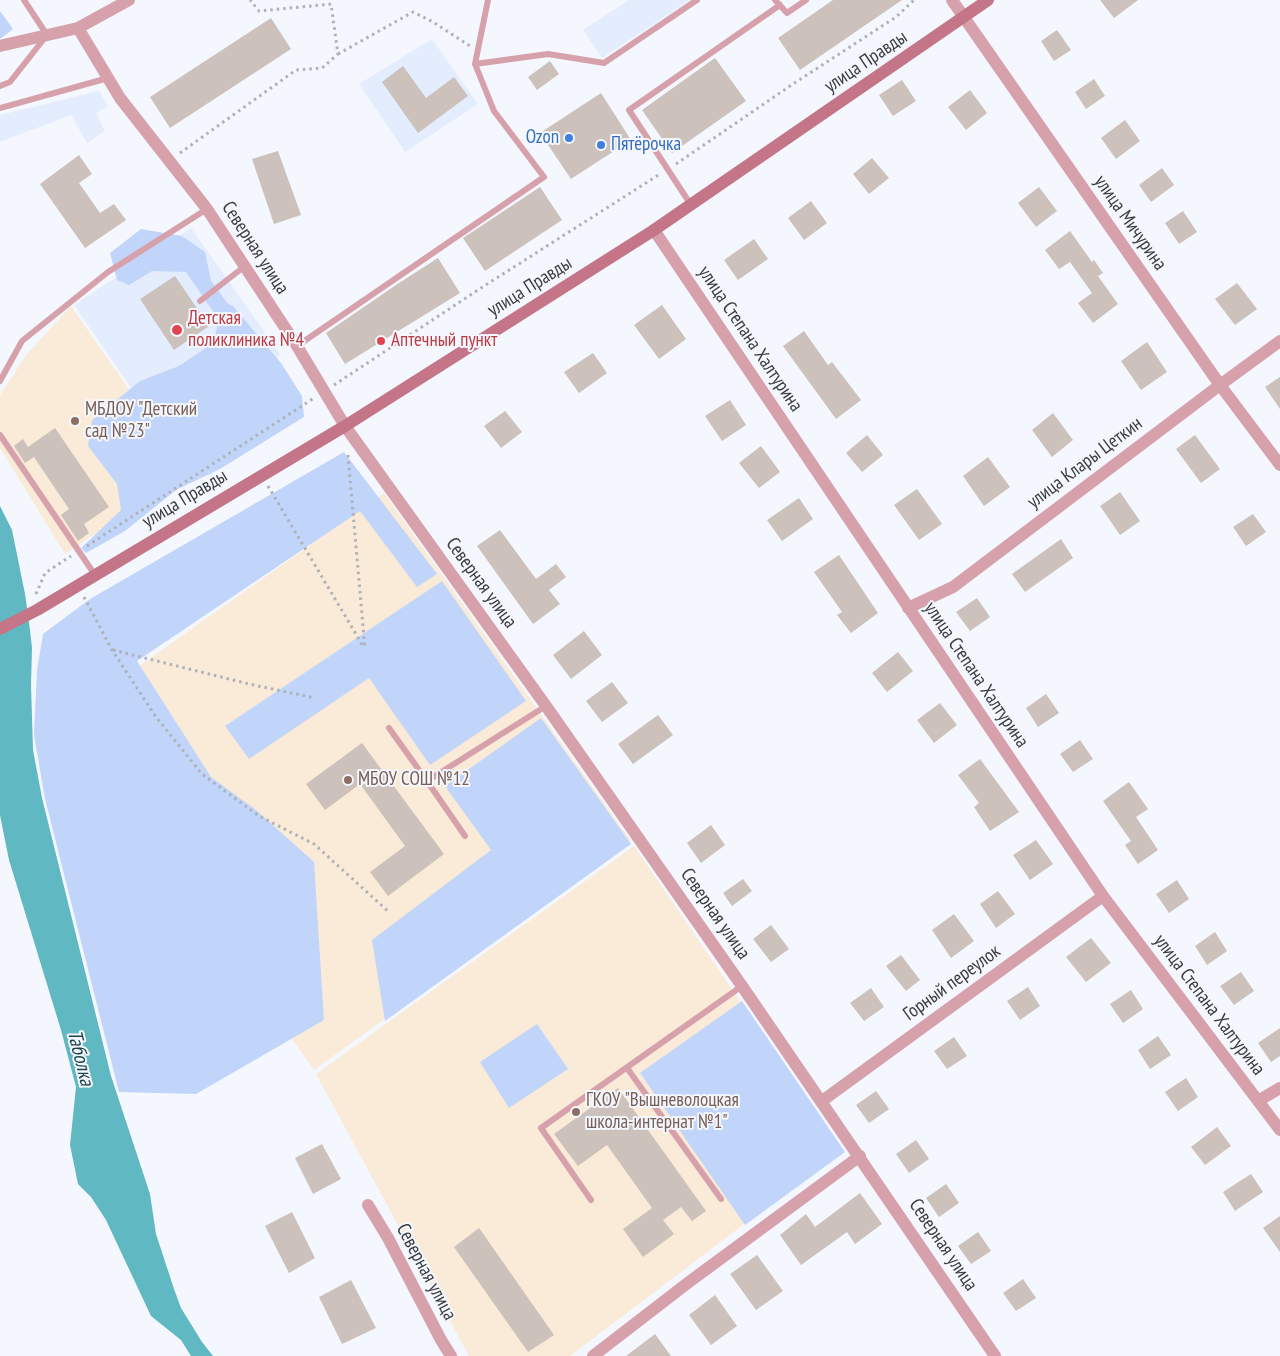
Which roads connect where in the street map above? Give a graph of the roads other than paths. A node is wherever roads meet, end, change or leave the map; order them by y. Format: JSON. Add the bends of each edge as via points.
{"nodes":[{"id":1,"x":24,"y":0,"type":"edge"},
{"id":2,"x":129,"y":0,"type":"edge"},
{"id":3,"x":488,"y":0,"type":"edge"},
{"id":4,"x":697,"y":0,"type":"edge"},
{"id":5,"x":806,"y":0,"type":"edge"},
{"id":6,"x":952,"y":0,"type":"edge"},
{"id":7,"x":988,"y":0,"type":"edge"},
{"id":8,"x":778,"y":3,"type":"edge"},
{"id":9,"x":964,"y":17,"type":"junction"},
{"id":10,"x":78,"y":28,"type":"junction"},
{"id":11,"x":47,"y":35,"type":"junction"},
{"id":12,"x":0,"y":46,"type":"edge"},
{"id":13,"x":475,"y":64,"type":"junction"},
{"id":14,"x":108,"y":78,"type":"junction"},
{"id":15,"x":0,"y":86,"type":"edge"},
{"id":16,"x":0,"y":108,"type":"edge"},
{"id":17,"x":691,"y":205,"type":"junction"},
{"id":18,"x":207,"y":209,"type":"junction"},
{"id":19,"x":654,"y":230,"type":"junction"},
{"id":20,"x":245,"y":266,"type":"junction"},
{"id":21,"x":200,"y":301,"type":"dead end"},
{"id":22,"x":1280,"y":341,"type":"edge"},
{"id":23,"x":297,"y":346,"type":"junction"},
{"id":24,"x":0,"y":381,"type":"edge"},
{"id":25,"x":1220,"y":385,"type":"junction"},
{"id":26,"x":345,"y":426,"type":"junction"},
{"id":27,"x":0,"y":435,"type":"edge"},
{"id":28,"x":1280,"y":465,"type":"edge"},
{"id":29,"x":96,"y":575,"type":"junction"},
{"id":30,"x":908,"y":608,"type":"junction"},
{"id":31,"x":0,"y":629,"type":"edge"},
{"id":32,"x":546,"y":706,"type":"junction"},
{"id":33,"x":389,"y":728,"type":"dead end"},
{"id":34,"x":427,"y":781,"type":"junction"},
{"id":35,"x":465,"y":836,"type":"dead end"},
{"id":36,"x":1103,"y":896,"type":"junction"},
{"id":37,"x":742,"y":986,"type":"junction"},
{"id":38,"x":627,"y":1068,"type":"junction"},
{"id":39,"x":1280,"y":1088,"type":"edge"},
{"id":40,"x":822,"y":1101,"type":"junction"},
{"id":41,"x":1258,"y":1102,"type":"junction"},
{"id":42,"x":1280,"y":1130,"type":"edge"},
{"id":43,"x":860,"y":1156,"type":"junction"},
{"id":44,"x":721,"y":1199,"type":"dead end"},
{"id":45,"x":591,"y":1200,"type":"dead end"},
{"id":46,"x":368,"y":1205,"type":"dead end"},
{"id":47,"x":451,"y":1356,"type":"edge"},
{"id":48,"x":593,"y":1356,"type":"edge"},
{"id":49,"x":995,"y":1356,"type":"edge"}],
"edges":[{"from":1,"to":11,"type":"lane"},
{"from":2,"to":10,"type":"street"},
{"from":3,"to":13,"type":"lane"},
{"from":4,"to":13,"type":"lane","via":[[604,62],[548,54]]},
{"from":5,"to":8,"type":"lane","via":[[787,13]]},
{"from":6,"to":9,"type":"street","name":"улица Мичурина"},
{"from":7,"to":9,"type":"street","name":"улица Правды"},
{"from":8,"to":17,"type":"lane","via":[[628,110]]},
{"from":9,"to":17,"type":"street","name":"улица Правды"},
{"from":9,"to":25,"type":"street","name":"улица Мичурина"},
{"from":10,"to":11,"type":"street"},
{"from":10,"to":14,"type":"street","name":"Северная улица"},
{"from":11,"to":12,"type":"street"},
{"from":11,"to":15,"type":"lane","via":[[10,82]]},
{"from":13,"to":23,"type":"lane","via":[[494,111],[544,177]]},
{"from":14,"to":16,"type":"lane"},
{"from":14,"to":18,"type":"street","name":"Северная улица"},
{"from":17,"to":19,"type":"street","name":"улица Правды"},
{"from":18,"to":20,"type":"street","name":"Северная улица"},
{"from":18,"to":24,"type":"lane","via":[[108,272],[22,340]]},
{"from":19,"to":26,"type":"street","name":"улица Правды"},
{"from":19,"to":30,"type":"street","name":"улица Степана Халтурина"},
{"from":20,"to":21,"type":"lane"},
{"from":20,"to":23,"type":"street","name":"Северная улица"},
{"from":22,"to":25,"type":"street","name":"улица Клары Цеткин"},
{"from":23,"to":26,"type":"street","name":"Северная улица"},
{"from":25,"to":28,"type":"street","name":"улица Мичурина"},
{"from":25,"to":30,"type":"street","name":"улица Клары Цеткин","via":[[953,586]]},
{"from":26,"to":29,"type":"street","name":"улица Правды"},
{"from":26,"to":32,"type":"street","name":"Северная улица"},
{"from":27,"to":29,"type":"lane"},
{"from":29,"to":31,"type":"street","name":"улица Правды","via":[[35,605]]},
{"from":30,"to":36,"type":"street","name":"улица Степана Халтурина"},
{"from":32,"to":34,"type":"lane"},
{"from":32,"to":37,"type":"street","name":"Северная улица"},
{"from":33,"to":34,"type":"lane"},
{"from":34,"to":35,"type":"lane"},
{"from":36,"to":40,"type":"street","name":"Горный переулок"},
{"from":36,"to":41,"type":"street","name":"улица Степана Халтурина"},
{"from":37,"to":38,"type":"lane"},
{"from":37,"to":40,"type":"street","name":"Северная улица"},
{"from":38,"to":44,"type":"lane"},
{"from":38,"to":45,"type":"lane","via":[[541,1128]]},
{"from":39,"to":41,"type":"street"},
{"from":40,"to":43,"type":"street","name":"Северная улица"},
{"from":41,"to":42,"type":"street","name":"улица Степана Халтурина"},
{"from":43,"to":48,"type":"street"},
{"from":43,"to":49,"type":"street","name":"Северная улица"},
{"from":46,"to":47,"type":"street","name":"Северная улица"}]}
